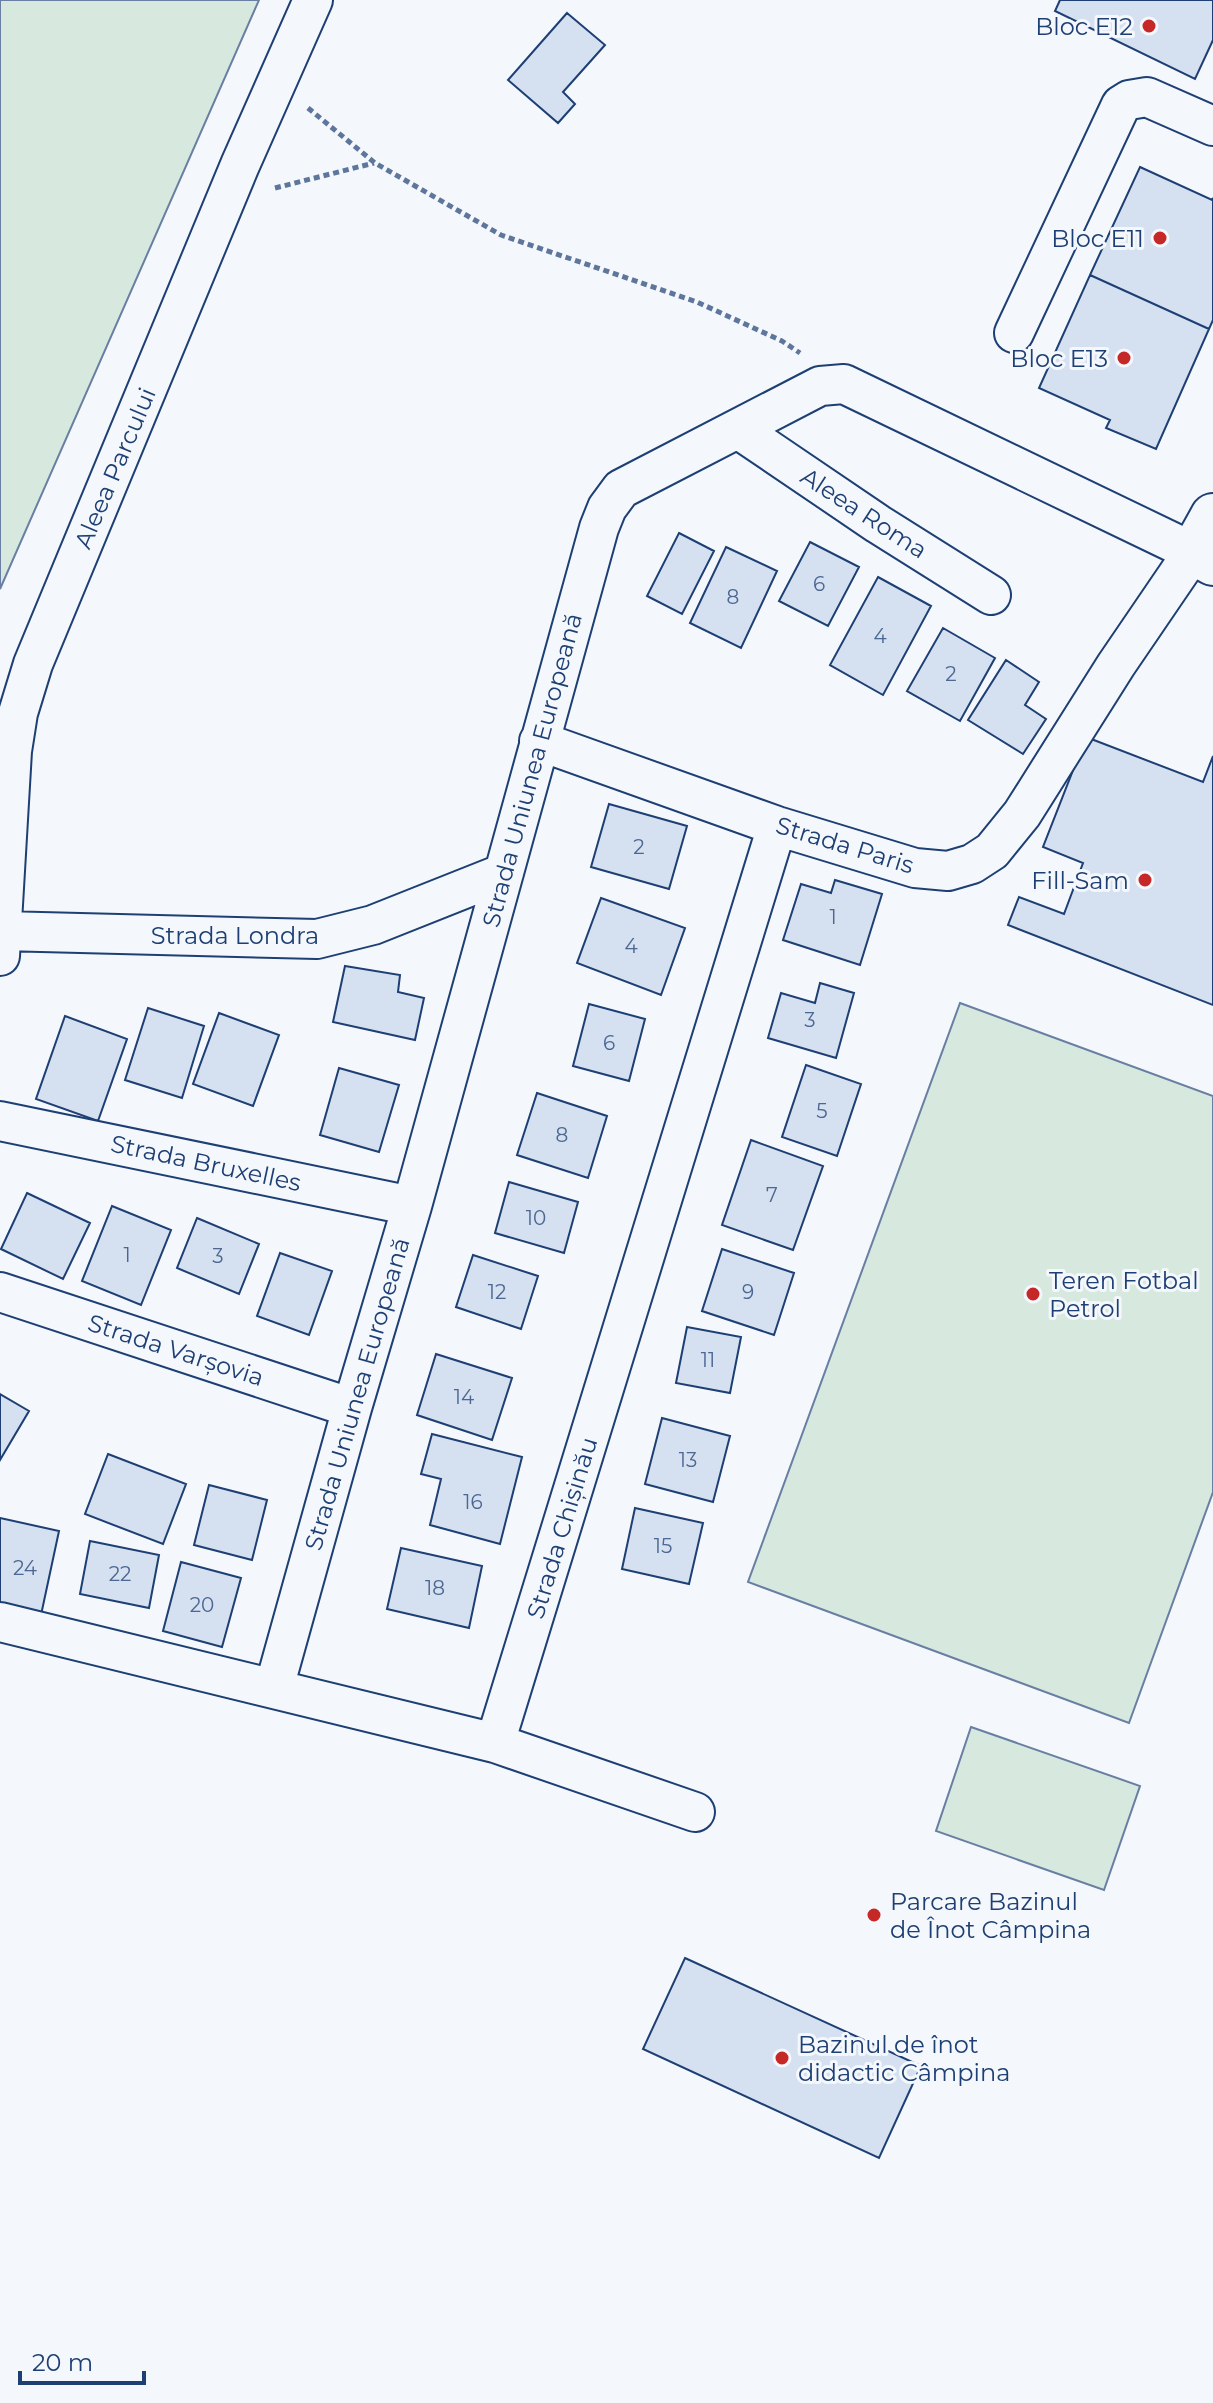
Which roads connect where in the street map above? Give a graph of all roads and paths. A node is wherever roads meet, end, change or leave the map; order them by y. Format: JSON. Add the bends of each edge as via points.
{"nodes":[{"id":1,"x":313,"y":0,"type":"edge"},
{"id":2,"x":277,"y":81,"type":"junction"},
{"id":3,"x":1213,"y":126,"type":"edge"},
{"id":4,"x":375,"y":163,"type":"junction"},
{"id":5,"x":225,"y":201,"type":"junction"},
{"id":6,"x":1014,"y":333,"type":"dead end"},
{"id":7,"x":844,"y":384,"type":"junction"},
{"id":8,"x":738,"y":429,"type":"junction"},
{"id":9,"x":1206,"y":544,"type":"edge"},
{"id":10,"x":991,"y":595,"type":"dead end"},
{"id":11,"x":539,"y":741,"type":"junction"},
{"id":12,"x":777,"y":826,"type":"junction"},
{"id":13,"x":504,"y":873,"type":"junction"},
{"id":14,"x":1,"y":943,"type":"edge"},
{"id":15,"x":0,"y":1121,"type":"edge"},
{"id":16,"x":412,"y":1206,"type":"junction"},
{"id":17,"x":0,"y":1292,"type":"edge"},
{"id":18,"x":352,"y":1408,"type":"junction"},
{"id":19,"x":0,"y":1622,"type":"edge"},
{"id":20,"x":274,"y":1688,"type":"junction"},
{"id":21,"x":495,"y":1743,"type":"junction"},
{"id":22,"x":695,"y":1812,"type":"dead end"}],
"edges":[{"from":1,"to":2,"type":"street","name":"Aleea Parcului"},
{"from":2,"to":4,"type":"path"},
{"from":2,"to":5,"type":"street","name":"Aleea Parcului"},
{"from":3,"to":6,"type":"street","via":[[1147,97],[1121,105]]},
{"from":4,"to":5,"type":"path"},
{"from":4,"to":7,"type":"path","via":[[501,235],[697,302],[782,341]]},
{"from":5,"to":14,"type":"street","name":"Aleea Parcului","via":[[33,664],[12,751]]},
{"from":7,"to":8,"type":"street","name":"Strada Uniunea Europeană","via":[[820,386]]},
{"from":7,"to":9,"type":"street"},
{"from":8,"to":10,"type":"street","name":"Aleea Roma"},
{"from":8,"to":11,"type":"street","name":"Strada Uniunea Europeană","via":[[621,489],[607,508]]},
{"from":9,"to":12,"type":"street","name":"Strada Paris","via":[[1116,665],[1022,814],[992,851],[948,871],[915,868]]},
{"from":11,"to":12,"type":"street","name":"Strada Paris"},
{"from":11,"to":13,"type":"street","name":"Strada Uniunea Europeană"},
{"from":12,"to":21,"type":"street","name":"Strada Chișinău"},
{"from":13,"to":14,"type":"street","name":"Strada Londra","via":[[373,925],[317,939]]},
{"from":13,"to":16,"type":"street","name":"Strada Uniunea Europeană"},
{"from":15,"to":16,"type":"street","name":"Strada Bruxelles"},
{"from":16,"to":18,"type":"street","name":"Strada Uniunea Europeană"},
{"from":17,"to":18,"type":"street","name":"Strada Varșovia"},
{"from":18,"to":20,"type":"street","name":"Strada Uniunea Europeană"},
{"from":19,"to":20,"type":"street"},
{"from":20,"to":21,"type":"street"},
{"from":21,"to":22,"type":"street"}]}
